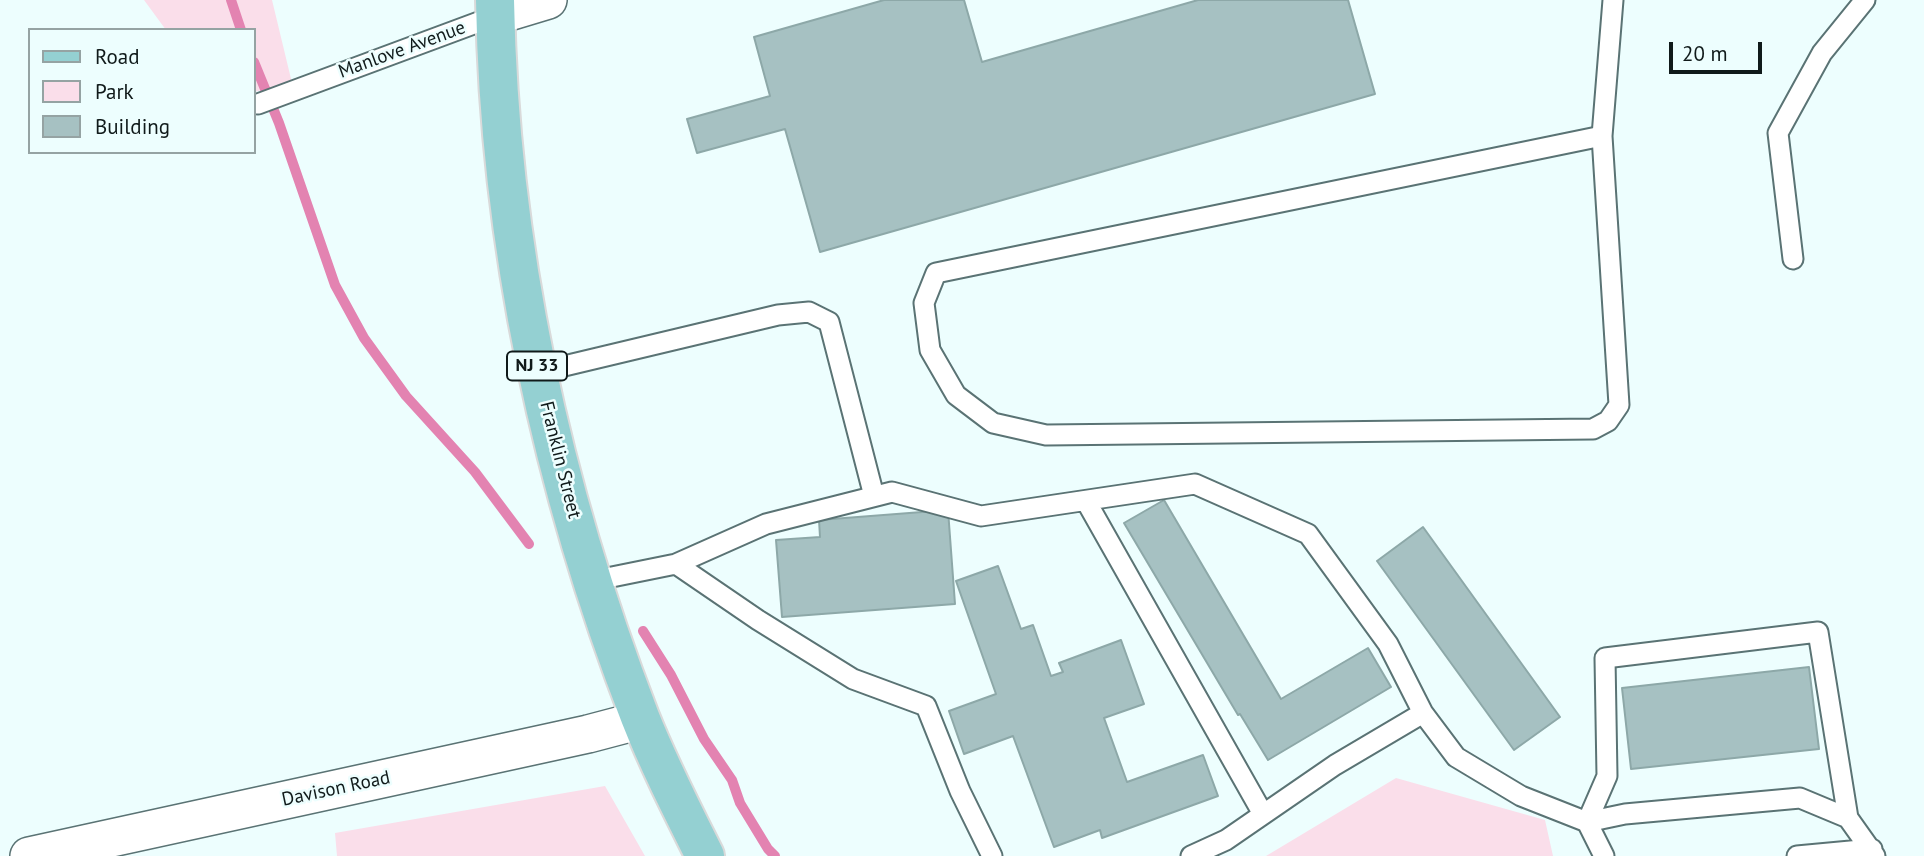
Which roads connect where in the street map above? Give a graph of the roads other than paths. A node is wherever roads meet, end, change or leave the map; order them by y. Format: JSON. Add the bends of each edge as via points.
{"nodes":[{"id":1,"x":548,"y":0,"type":"edge"},
{"id":2,"x":1613,"y":0,"type":"edge"},
{"id":3,"x":1865,"y":0,"type":"edge"},
{"id":4,"x":495,"y":8,"type":"edge"},
{"id":5,"x":258,"y":104,"type":"dead end"},
{"id":6,"x":1602,"y":136,"type":"junction"},
{"id":7,"x":1793,"y":259,"type":"dead end"},
{"id":8,"x":538,"y":372,"type":"junction"},
{"id":9,"x":874,"y":496,"type":"junction"},
{"id":10,"x":1086,"y":501,"type":"junction"},
{"id":11,"x":676,"y":564,"type":"junction"},
{"id":12,"x":592,"y":580,"type":"junction"},
{"id":13,"x":1423,"y":713,"type":"junction"},
{"id":14,"x":641,"y":720,"type":"junction"},
{"id":15,"x":1263,"y":814,"type":"junction"},
{"id":16,"x":1848,"y":818,"type":"junction"},
{"id":17,"x":1587,"y":822,"type":"junction"},
{"id":18,"x":1874,"y":852,"type":"edge"},
{"id":19,"x":29,"y":856,"type":"edge"},
{"id":20,"x":705,"y":856,"type":"edge"},
{"id":21,"x":992,"y":856,"type":"edge"},
{"id":22,"x":1191,"y":856,"type":"edge"},
{"id":23,"x":1604,"y":856,"type":"edge"},
{"id":24,"x":1797,"y":856,"type":"edge"}],
"edges":[{"from":1,"to":4,"type":"street","name":"Manlove Avenue"},
{"from":2,"to":6,"type":"lane"},
{"from":3,"to":7,"type":"lane","via":[[1822,54],[1778,133]]},
{"from":4,"to":5,"type":"lane","name":"Manlove Avenue"},
{"from":4,"to":8,"type":"main road","name":"Franklin Street","number":"NJ 33","via":[[501,122],[516,252]]},
{"from":6,"to":6,"type":"lane","via":[[936,273],[924,303],[930,350],[956,395],[993,423],[1046,435],[1593,429],[1608,421],[1619,405]]},
{"from":8,"to":9,"type":"lane","via":[[704,331],[809,312],[829,322]]},
{"from":8,"to":12,"type":"main road","name":"Franklin Street","number":"NJ 33"},
{"from":9,"to":10,"type":"lane","via":[[892,492],[981,516]]},
{"from":9,"to":11,"type":"lane","via":[[766,524]]},
{"from":10,"to":13,"type":"lane","via":[[1195,484],[1308,534],[1388,644]]},
{"from":10,"to":15,"type":"lane"},
{"from":11,"to":12,"type":"lane"},
{"from":11,"to":21,"type":"lane","via":[[853,679],[926,706]]},
{"from":12,"to":14,"type":"main road","name":"Franklin Street","number":"NJ 33"},
{"from":13,"to":15,"type":"lane"},
{"from":13,"to":17,"type":"lane","via":[[1456,757],[1521,796]]},
{"from":14,"to":19,"type":"street","name":"Davison Road"},
{"from":14,"to":20,"type":"main road","name":"Franklin Street","number":"NJ 33"},
{"from":15,"to":22,"type":"lane","via":[[1226,840]]},
{"from":16,"to":17,"type":"lane","via":[[1800,799],[1625,814]]},
{"from":16,"to":17,"type":"lane","via":[[1818,632],[1605,658],[1607,776]]},
{"from":16,"to":18,"type":"lane"},
{"from":17,"to":23,"type":"lane"},
{"from":18,"to":24,"type":"lane"}]}
